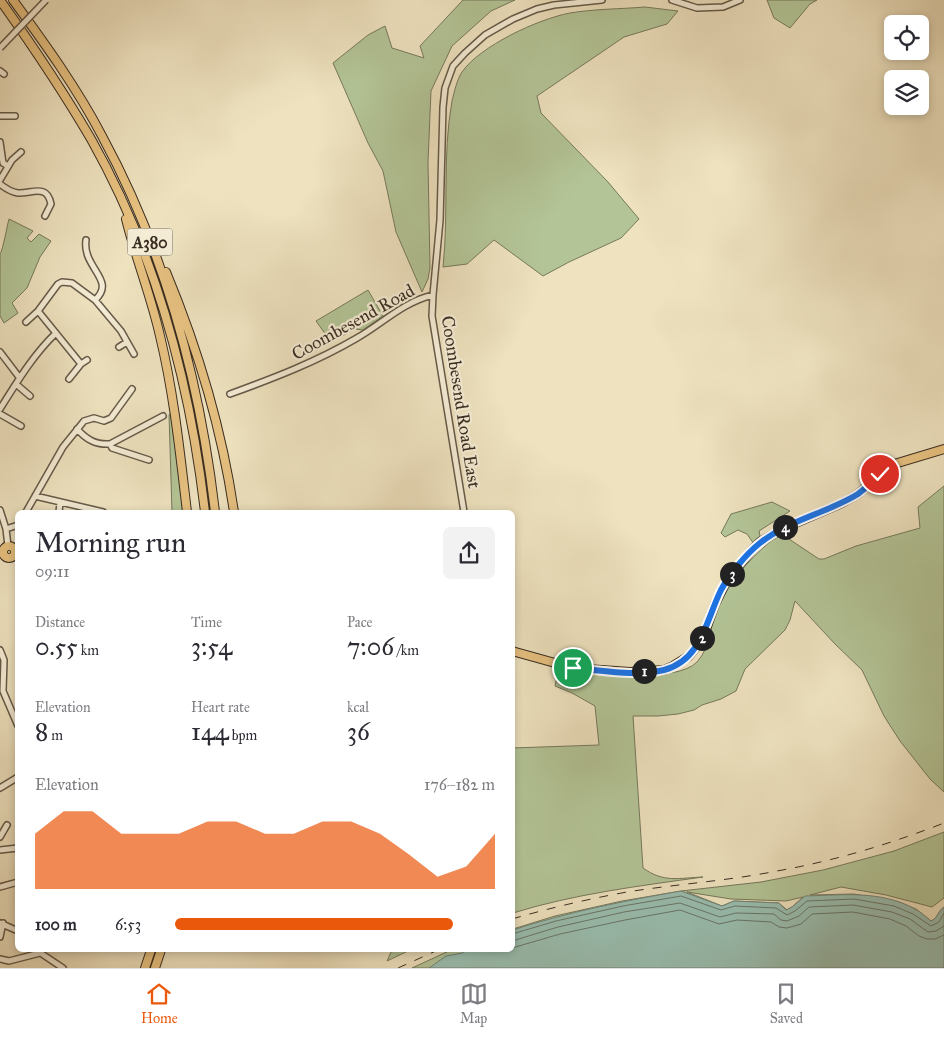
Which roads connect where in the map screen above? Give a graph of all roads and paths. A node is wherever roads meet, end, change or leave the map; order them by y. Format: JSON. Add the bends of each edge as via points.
{"nodes":[{"id":1,"x":0,"y":0,"type":"edge"},
{"id":2,"x":12,"y":0,"type":"edge"},
{"id":3,"x":46,"y":0,"type":"edge"},
{"id":4,"x":602,"y":0,"type":"edge"},
{"id":5,"x":672,"y":0,"type":"edge"},
{"id":6,"x":740,"y":0,"type":"edge"},
{"id":7,"x":0,"y":48,"type":"edge"},
{"id":8,"x":0,"y":116,"type":"edge"},
{"id":9,"x":16,"y":116,"type":"dead end"},
{"id":10,"x":0,"y":142,"type":"edge"},
{"id":11,"x":21,"y":160,"type":"dead end"},
{"id":12,"x":8,"y":166,"type":"junction"},
{"id":13,"x":0,"y":180,"type":"edge"},
{"id":14,"x":0,"y":184,"type":"edge"},
{"id":15,"x":120,"y":196,"type":"junction"},
{"id":16,"x":46,"y":216,"type":"dead end"},
{"id":17,"x":86,"y":240,"type":"dead end"},
{"id":18,"x":151,"y":246,"type":"junction"},
{"id":19,"x":85,"y":248,"type":"junction"},
{"id":20,"x":77,"y":249,"type":"dead end"},
{"id":21,"x":432,"y":295,"type":"junction"},
{"id":22,"x":95,"y":300,"type":"junction"},
{"id":23,"x":38,"y":311,"type":"junction"},
{"id":24,"x":26,"y":322,"type":"dead end"},
{"id":25,"x":56,"y":333,"type":"junction"},
{"id":26,"x":126,"y":342,"type":"junction"},
{"id":27,"x":119,"y":347,"type":"dead end"},
{"id":28,"x":0,"y":352,"type":"edge"},
{"id":29,"x":134,"y":354,"type":"dead end"},
{"id":30,"x":87,"y":360,"type":"dead end"},
{"id":31,"x":81,"y":364,"type":"junction"},
{"id":32,"x":19,"y":377,"type":"junction"},
{"id":33,"x":69,"y":379,"type":"dead end"},
{"id":34,"x":16,"y":384,"type":"junction"},
{"id":35,"x":132,"y":389,"type":"dead end"},
{"id":36,"x":230,"y":394,"type":"dead end"},
{"id":37,"x":30,"y":396,"type":"dead end"},
{"id":38,"x":0,"y":408,"type":"edge"},
{"id":39,"x":0,"y":414,"type":"edge"},
{"id":40,"x":163,"y":416,"type":"dead end"},
{"id":41,"x":21,"y":426,"type":"dead end"},
{"id":42,"x":76,"y":429,"type":"junction"},
{"id":43,"x":110,"y":444,"type":"junction"},
{"id":44,"x":944,"y":449,"type":"edge"},
{"id":45,"x":149,"y":460,"type":"dead end"},
{"id":46,"x":36,"y":496,"type":"junction"},
{"id":47,"x":60,"y":502,"type":"junction"},
{"id":48,"x":0,"y":510,"type":"edge"},
{"id":49,"x":27,"y":510,"type":"edge"},
{"id":50,"x":59,"y":510,"type":"edge"},
{"id":51,"x":95,"y":510,"type":"edge"},
{"id":52,"x":187,"y":510,"type":"edge"},
{"id":53,"x":206,"y":510,"type":"edge"},
{"id":54,"x":215,"y":510,"type":"edge"},
{"id":55,"x":234,"y":510,"type":"edge"},
{"id":56,"x":464,"y":510,"type":"edge"},
{"id":57,"x":15,"y":525,"type":"edge"},
{"id":58,"x":6,"y":529,"type":"junction"},
{"id":59,"x":8,"y":546,"type":"junction"},
{"id":60,"x":15,"y":550,"type":"edge"},
{"id":61,"x":15,"y":554,"type":"edge"},
{"id":62,"x":2,"y":555,"type":"edge"},
{"id":63,"x":0,"y":650,"type":"edge"},
{"id":64,"x":515,"y":652,"type":"edge"},
{"id":65,"x":15,"y":719,"type":"edge"},
{"id":66,"x":15,"y":779,"type":"edge"},
{"id":67,"x":0,"y":788,"type":"edge"},
{"id":68,"x":7,"y":825,"type":"dead end"},
{"id":69,"x":0,"y":837,"type":"edge"},
{"id":70,"x":15,"y":848,"type":"edge"},
{"id":71,"x":0,"y":850,"type":"edge"},
{"id":72,"x":15,"y":883,"type":"edge"},
{"id":73,"x":0,"y":887,"type":"edge"},
{"id":74,"x":1,"y":923,"type":"edge"},
{"id":75,"x":15,"y":930,"type":"edge"},
{"id":76,"x":0,"y":937,"type":"edge"},
{"id":77,"x":35,"y":952,"type":"edge"},
{"id":78,"x":40,"y":952,"type":"edge"},
{"id":79,"x":150,"y":952,"type":"edge"},
{"id":80,"x":160,"y":952,"type":"edge"},
{"id":81,"x":0,"y":960,"type":"edge"},
{"id":82,"x":64,"y":968,"type":"edge"},
{"id":83,"x":145,"y":968,"type":"edge"},
{"id":84,"x":154,"y":968,"type":"edge"}],
"edges":[{"from":1,"to":15,"type":"main road","number":"A380","via":[[58,84]]},
{"from":2,"to":18,"type":"main road","number":"A380","via":[[45,44],[102,136],[126,183]]},
{"from":3,"to":7,"type":"street","bridge":true},
{"from":4,"to":21,"type":"street","name":"Coombesend Road East","via":[[554,4],[513,19],[486,35],[453,66],[445,88],[443,107],[440,220]]},
{"from":5,"to":6,"type":"street","via":[[697,8],[723,7]]},
{"from":8,"to":9,"type":"street"},
{"from":10,"to":12,"type":"street","via":[[3,163]]},
{"from":11,"to":12,"type":"street","via":[[19,153]]},
{"from":12,"to":13,"type":"street"},
{"from":14,"to":16,"type":"street","via":[[14,192],[43,192],[51,204]]},
{"from":15,"to":52,"type":"main road","number":"A380","via":[[154,311],[168,373]]},
{"from":15,"to":53,"type":"main road","number":"A380","via":[[146,259],[174,345],[194,434]]},
{"from":17,"to":19,"type":"street"},
{"from":18,"to":54,"type":"main road","number":"A380","via":[[176,317],[200,409]]},
{"from":18,"to":55,"type":"main road","number":"A380","via":[[165,269],[199,360],[215,418]]},
{"from":19,"to":20,"type":"street"},
{"from":19,"to":22,"type":"street","via":[[92,268],[102,280],[103,290]]},
{"from":21,"to":36,"type":"street","name":"Coombesend Road","via":[[410,303],[356,338],[287,374]]},
{"from":21,"to":56,"type":"street","name":"Coombesend Road East","via":[[434,333]]},
{"from":22,"to":23,"type":"street","via":[[72,283],[62,282],[55,286]]},
{"from":22,"to":26,"type":"street","via":[[121,331]]},
{"from":23,"to":24,"type":"street"},
{"from":23,"to":25,"type":"street"},
{"from":25,"to":31,"type":"street"},
{"from":25,"to":32,"type":"street"},
{"from":26,"to":27,"type":"street"},
{"from":26,"to":29,"type":"street"},
{"from":28,"to":32,"type":"street"},
{"from":30,"to":31,"type":"street"},
{"from":31,"to":33,"type":"street"},
{"from":32,"to":34,"type":"street"},
{"from":34,"to":37,"type":"street"},
{"from":34,"to":38,"type":"street"},
{"from":35,"to":42,"type":"street","via":[[112,418],[84,421]]},
{"from":39,"to":41,"type":"street"},
{"from":40,"to":43,"type":"street"},
{"from":42,"to":43,"type":"street","via":[[87,440]]},
{"from":42,"to":46,"type":"street"},
{"from":43,"to":45,"type":"street","via":[[112,448]]},
{"from":44,"to":64,"type":"main road","via":[[898,462],[858,494],[782,529],[756,546],[728,578],[703,637],[681,662],[664,670],[630,672],[573,668]]},
{"from":46,"to":47,"type":"street"},
{"from":46,"to":49,"type":"street"},
{"from":47,"to":50,"type":"street"},
{"from":47,"to":51,"type":"street"},
{"from":48,"to":58,"type":"street"},
{"from":57,"to":58,"type":"street"},
{"from":58,"to":59,"type":"street"},
{"from":59,"to":60,"type":"main road"},
{"from":59,"to":62,"type":"main road"},
{"from":61,"to":62,"type":"main road","via":[[9,558]]},
{"from":63,"to":65,"type":"street","via":[[4,660],[3,691]]},
{"from":66,"to":67,"type":"street"},
{"from":68,"to":69,"type":"street"},
{"from":70,"to":71,"type":"street"},
{"from":72,"to":73,"type":"street"},
{"from":74,"to":75,"type":"street"},
{"from":74,"to":76,"type":"street"},
{"from":77,"to":81,"type":"street","via":[[9,961]]},
{"from":78,"to":82,"type":"street"},
{"from":79,"to":83,"type":"main road"},
{"from":80,"to":84,"type":"main road"}]}
